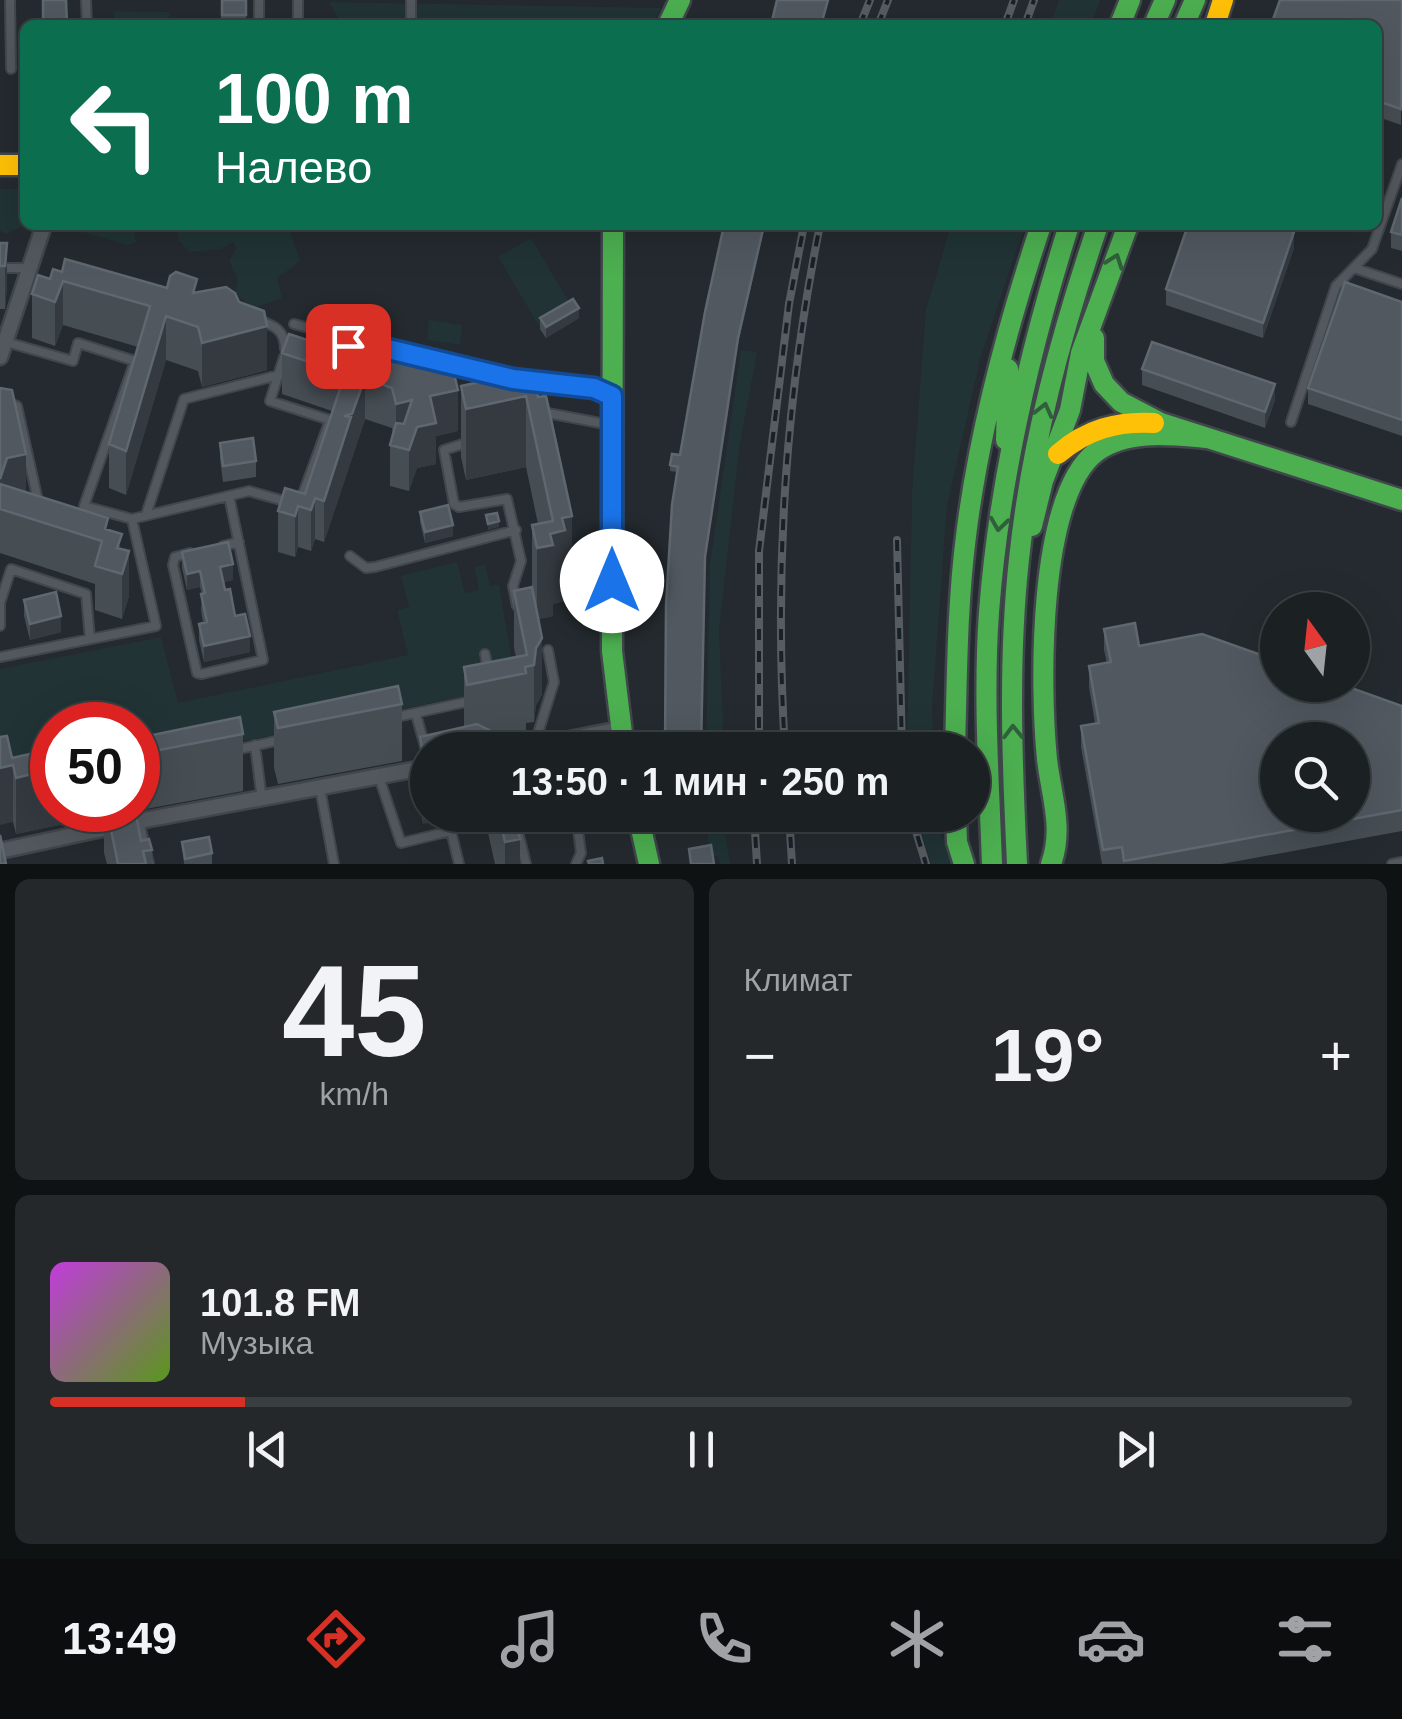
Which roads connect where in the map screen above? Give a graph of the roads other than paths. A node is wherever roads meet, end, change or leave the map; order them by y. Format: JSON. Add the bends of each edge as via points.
{"nodes":[{"id":1,"x":10,"y":0,"type":"edge"},
{"id":2,"x":11,"y":69,"type":"dead end"},
{"id":3,"x":1402,"y":164,"type":"edge"},
{"id":4,"x":1382,"y":221,"type":"edge"},
{"id":5,"x":42,"y":230,"type":"edge"},
{"id":6,"x":613,"y":230,"type":"edge"},
{"id":7,"x":1039,"y":230,"type":"edge"},
{"id":8,"x":1068,"y":230,"type":"edge"},
{"id":9,"x":1096,"y":230,"type":"edge"},
{"id":10,"x":1126,"y":230,"type":"edge"},
{"id":11,"x":1379,"y":230,"type":"edge"},
{"id":12,"x":0,"y":268,"type":"edge"},
{"id":13,"x":30,"y":268,"type":"junction"},
{"id":14,"x":1354,"y":268,"type":"junction"},
{"id":15,"x":1402,"y":284,"type":"edge"},
{"id":16,"x":1102,"y":297,"type":"junction"},
{"id":17,"x":30,"y":306,"type":"edge"},
{"id":18,"x":1010,"y":317,"type":"junction"},
{"id":19,"x":252,"y":318,"type":"edge"},
{"id":20,"x":8,"y":322,"type":"edge"},
{"id":21,"x":294,"y":324,"type":"dead end"},
{"id":22,"x":363,"y":343,"type":"junction"},
{"id":23,"x":2,"y":349,"type":"edge"},
{"id":24,"x":285,"y":356,"type":"junction"},
{"id":25,"x":299,"y":360,"type":"edge"},
{"id":26,"x":328,"y":370,"type":"edge"},
{"id":27,"x":279,"y":375,"type":"junction"},
{"id":28,"x":612,"y":396,"type":"junction"},
{"id":29,"x":0,"y":400,"type":"edge"},
{"id":30,"x":532,"y":412,"type":"edge"},
{"id":31,"x":1291,"y":422,"type":"dead end"},
{"id":32,"x":1161,"y":423,"type":"junction"},
{"id":33,"x":612,"y":425,"type":"junction"},
{"id":34,"x":1206,"y":438,"type":"junction"},
{"id":35,"x":475,"y":440,"type":"edge"},
{"id":36,"x":1054,"y":458,"type":"junction"},
{"id":37,"x":1006,"y":481,"type":"junction"},
{"id":38,"x":229,"y":496,"type":"junction"},
{"id":39,"x":1402,"y":500,"type":"edge"},
{"id":40,"x":41,"y":512,"type":"edge"},
{"id":41,"x":146,"y":516,"type":"junction"},
{"id":42,"x":132,"y":519,"type":"junction"},
{"id":43,"x":516,"y":530,"type":"junction"},
{"id":44,"x":122,"y":542,"type":"edge"},
{"id":45,"x":239,"y":542,"type":"junction"},
{"id":46,"x":138,"y":548,"type":"junction"},
{"id":47,"x":209,"y":549,"type":"edge"},
{"id":48,"x":194,"y":552,"type":"edge"},
{"id":49,"x":350,"y":556,"type":"dead end"},
{"id":50,"x":0,"y":604,"type":"edge"},
{"id":51,"x":520,"y":613,"type":"edge"},
{"id":52,"x":0,"y":626,"type":"edge"},
{"id":53,"x":90,"y":639,"type":"junction"},
{"id":54,"x":548,"y":650,"type":"dead end"},
{"id":55,"x":485,"y":654,"type":"dead end"},
{"id":56,"x":0,"y":657,"type":"edge"},
{"id":57,"x":1012,"y":672,"type":"junction"},
{"id":58,"x":490,"y":682,"type":"edge"},
{"id":59,"x":474,"y":701,"type":"edge"},
{"id":60,"x":416,"y":714,"type":"junction"},
{"id":61,"x":389,"y":719,"type":"edge"},
{"id":62,"x":421,"y":732,"type":"edge"},
{"id":63,"x":538,"y":732,"type":"edge"},
{"id":64,"x":621,"y":732,"type":"edge"},
{"id":65,"x":956,"y":732,"type":"edge"},
{"id":66,"x":293,"y":738,"type":"edge"},
{"id":67,"x":255,"y":746,"type":"junction"},
{"id":68,"x":222,"y":752,"type":"edge"},
{"id":69,"x":410,"y":770,"type":"edge"},
{"id":70,"x":379,"y":776,"type":"junction"},
{"id":71,"x":320,"y":788,"type":"junction"},
{"id":72,"x":262,"y":800,"type":"junction"},
{"id":73,"x":160,"y":817,"type":"edge"},
{"id":74,"x":96,"y":832,"type":"edge"},
{"id":75,"x":142,"y":832,"type":"edge"},
{"id":76,"x":518,"y":832,"type":"edge"},
{"id":77,"x":579,"y":832,"type":"edge"},
{"id":78,"x":642,"y":832,"type":"edge"},
{"id":79,"x":957,"y":832,"type":"edge"},
{"id":80,"x":4,"y":855,"type":"edge"},
{"id":81,"x":1402,"y":862,"type":"edge"},
{"id":82,"x":149,"y":864,"type":"edge"},
{"id":83,"x":334,"y":864,"type":"edge"},
{"id":84,"x":459,"y":864,"type":"edge"},
{"id":85,"x":526,"y":864,"type":"edge"},
{"id":86,"x":576,"y":864,"type":"edge"},
{"id":87,"x":649,"y":864,"type":"edge"},
{"id":88,"x":964,"y":864,"type":"edge"},
{"id":89,"x":992,"y":864,"type":"edge"},
{"id":90,"x":1016,"y":864,"type":"edge"},
{"id":91,"x":1051,"y":864,"type":"edge"},
{"id":92,"x":1392,"y":864,"type":"edge"}],
"edges":[{"from":1,"to":2,"type":"lane"},
{"from":3,"to":4,"type":"lane"},
{"from":5,"to":13,"type":"street"},
{"from":6,"to":28,"type":"street"},
{"from":7,"to":18,"type":"street"},
{"from":8,"to":37,"type":"street","via":[[1046,296]]},
{"from":57,"to":9,"type":"street","one_way":true,"via":[[1020,550],[1037,438],[1069,304]]},
{"from":16,"to":10,"type":"street","one_way":true},
{"from":11,"to":14,"type":"lane"},
{"from":12,"to":13,"type":"lane"},
{"from":13,"to":20,"type":"street"},
{"from":14,"to":15,"type":"lane"},
{"from":14,"to":31,"type":"lane","via":[[1336,286]]},
{"from":16,"to":32,"type":"street","via":[[1093,340],[1104,384],[1121,402]]},
{"from":16,"to":36,"type":"street"},
{"from":17,"to":20,"type":"lane"},
{"from":18,"to":37,"type":"street"},
{"from":18,"to":65,"type":"street","via":[[966,536]]},
{"from":19,"to":24,"type":"lane","via":[[284,335]]},
{"from":20,"to":23,"type":"street"},
{"from":21,"to":22,"type":"lane"},
{"from":22,"to":26,"type":"lane","via":[[338,351]]},
{"from":22,"to":28,"type":"lane"},
{"from":23,"to":42,"type":"lane","via":[[72,360],[78,343],[135,361],[84,506]]},
{"from":24,"to":25,"type":"lane"},
{"from":24,"to":27,"type":"lane"},
{"from":27,"to":38,"type":"lane","via":[[270,402],[330,420],[299,504],[249,492]]},
{"from":27,"to":41,"type":"lane","via":[[184,399]]},
{"from":28,"to":33,"type":"street"},
{"from":29,"to":40,"type":"lane","via":[[17,406]]},
{"from":30,"to":33,"type":"lane"},
{"from":32,"to":34,"type":"street"},
{"from":32,"to":36,"type":"street","via":[[1112,424],[1072,441]]},
{"from":33,"to":64,"type":"street","via":[[612,651]]},
{"from":34,"to":39,"type":"street"},
{"from":34,"to":91,"type":"street","via":[[1127,436],[1089,457],[1061,499],[1045,639],[1044,724],[1058,834]]},
{"from":35,"to":43,"type":"lane","via":[[444,450],[454,504],[507,499]]},
{"from":36,"to":57,"type":"street","via":[[1034,516]]},
{"from":37,"to":89,"type":"street","one_way":true,"via":[[987,670]]},
{"from":38,"to":41,"type":"lane"},
{"from":38,"to":45,"type":"lane"},
{"from":41,"to":42,"type":"lane"},
{"from":42,"to":46,"type":"lane"},
{"from":43,"to":49,"type":"lane","via":[[375,567]]},
{"from":43,"to":51,"type":"lane","via":[[522,561],[513,586]]},
{"from":44,"to":46,"type":"lane"},
{"from":45,"to":47,"type":"lane"},
{"from":45,"to":48,"type":"lane","via":[[264,658],[202,674],[172,565],[175,557]]},
{"from":46,"to":53,"type":"lane","via":[[156,626]]},
{"from":50,"to":52,"type":"lane"},
{"from":50,"to":53,"type":"lane","via":[[11,569],[86,594]]},
{"from":53,"to":56,"type":"lane"},
{"from":54,"to":63,"type":"lane","via":[[554,682]]},
{"from":55,"to":58,"type":"lane"},
{"from":90,"to":57,"type":"street","one_way":true},
{"from":59,"to":60,"type":"lane"},
{"from":60,"to":61,"type":"lane"},
{"from":60,"to":62,"type":"lane"},
{"from":66,"to":67,"type":"lane"},
{"from":67,"to":68,"type":"lane"},
{"from":67,"to":72,"type":"lane"},
{"from":69,"to":70,"type":"street"},
{"from":70,"to":71,"type":"street"},
{"from":70,"to":84,"type":"lane","via":[[400,843],[451,831]]},
{"from":71,"to":72,"type":"street"},
{"from":71,"to":83,"type":"lane"},
{"from":72,"to":73,"type":"street"},
{"from":74,"to":80,"type":"street"},
{"from":75,"to":82,"type":"lane"},
{"from":76,"to":85,"type":"lane"},
{"from":77,"to":86,"type":"lane","via":[[582,853]]},
{"from":78,"to":87,"type":"street"},
{"from":79,"to":88,"type":"street"},
{"from":81,"to":92,"type":"lane"}]}
